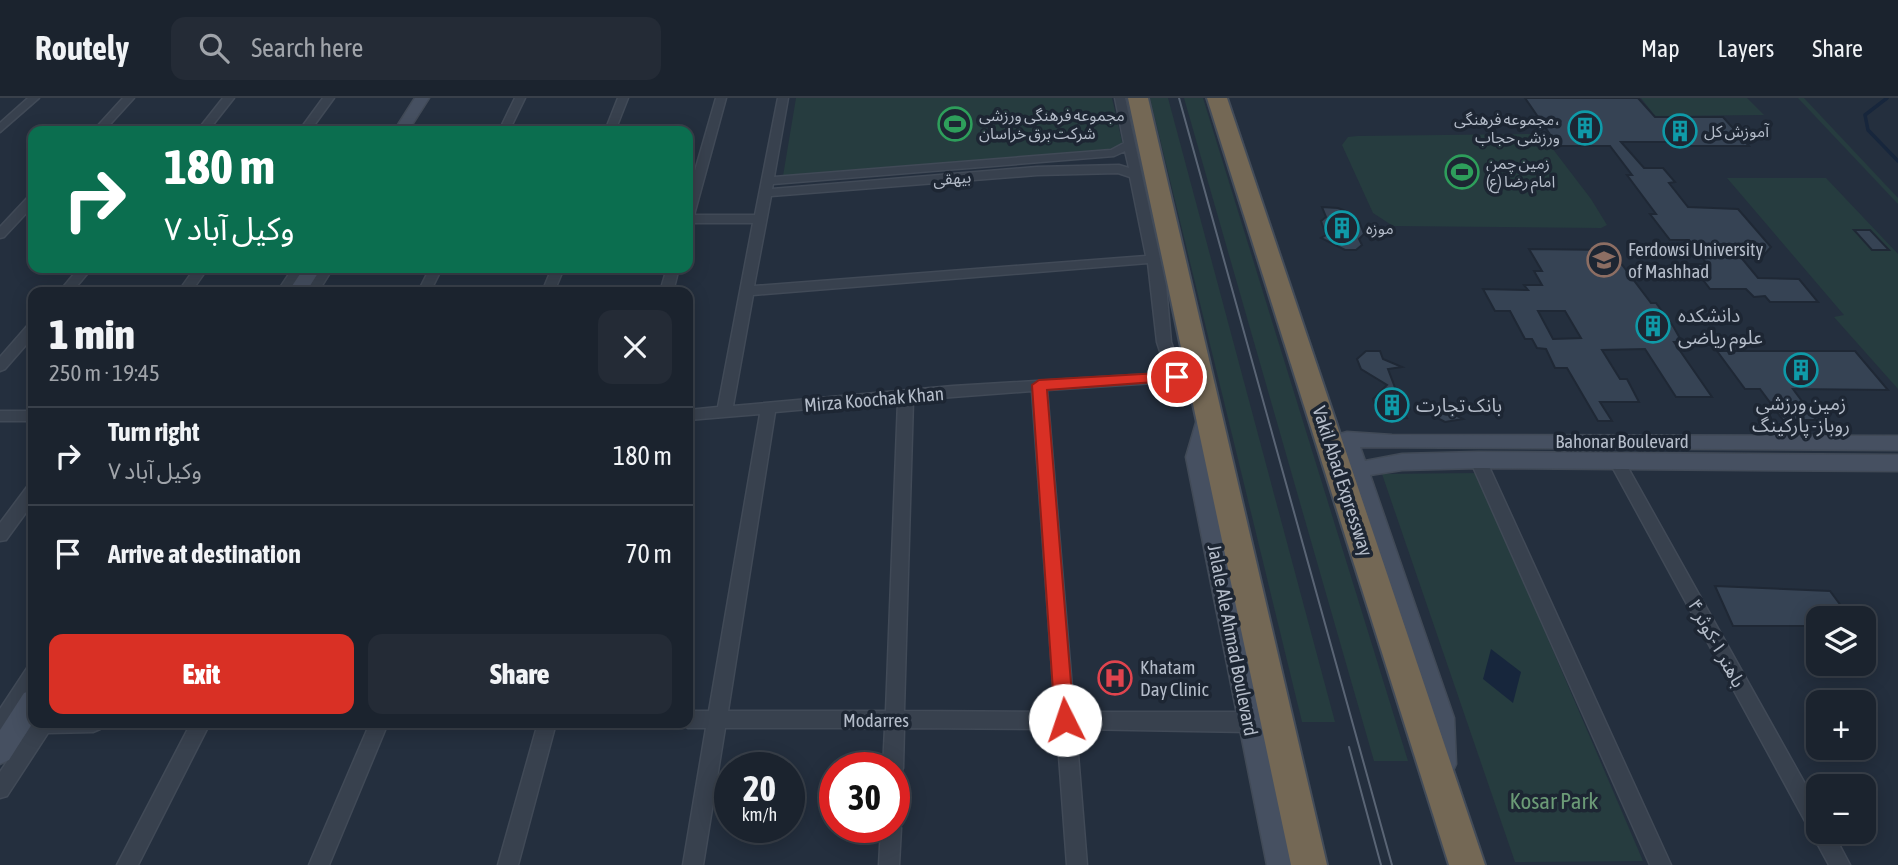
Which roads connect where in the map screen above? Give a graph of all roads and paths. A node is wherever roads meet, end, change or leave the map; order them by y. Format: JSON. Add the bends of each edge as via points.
{"nodes":[{"id":1,"x":34,"y":98,"type":"edge"},
{"id":2,"x":129,"y":98,"type":"edge"},
{"id":3,"x":229,"y":98,"type":"edge"},
{"id":4,"x":329,"y":98,"type":"edge"},
{"id":5,"x":422,"y":98,"type":"edge"},
{"id":6,"x":520,"y":98,"type":"edge"},
{"id":7,"x":623,"y":98,"type":"edge"},
{"id":8,"x":720,"y":98,"type":"edge"},
{"id":9,"x":783,"y":98,"type":"edge"},
{"id":10,"x":1120,"y":98,"type":"edge"},
{"id":11,"x":1138,"y":98,"type":"edge"},
{"id":12,"x":1217,"y":98,"type":"edge"},
{"id":13,"x":103,"y":126,"type":"edge"},
{"id":14,"x":206,"y":126,"type":"edge"},
{"id":15,"x":308,"y":126,"type":"edge"},
{"id":16,"x":404,"y":126,"type":"edge"},
{"id":17,"x":506,"y":126,"type":"edge"},
{"id":18,"x":612,"y":126,"type":"edge"},
{"id":19,"x":0,"y":129,"type":"edge"},
{"id":20,"x":1130,"y":144,"type":"junction"},
{"id":21,"x":1114,"y":153,"type":"junction"},
{"id":22,"x":1119,"y":169,"type":"junction"},
{"id":23,"x":1137,"y":174,"type":"junction"},
{"id":24,"x":922,"y":175,"type":"junction"},
{"id":25,"x":766,"y":187,"type":"junction"},
{"id":26,"x":693,"y":199,"type":"edge"},
{"id":27,"x":28,"y":205,"type":"edge"},
{"id":28,"x":693,"y":218,"type":"edge"},
{"id":29,"x":0,"y":219,"type":"edge"},
{"id":30,"x":15,"y":219,"type":"junction"},
{"id":31,"x":28,"y":219,"type":"edge"},
{"id":32,"x":760,"y":219,"type":"junction"},
{"id":33,"x":0,"y":234,"type":"edge"},
{"id":34,"x":1154,"y":259,"type":"junction"},
{"id":35,"x":82,"y":273,"type":"edge"},
{"id":36,"x":69,"y":287,"type":"edge"},
{"id":37,"x":747,"y":291,"type":"junction"},
{"id":38,"x":28,"y":334,"type":"edge"},
{"id":39,"x":0,"y":366,"type":"edge"},
{"id":40,"x":1177,"y":377,"type":"junction"},
{"id":41,"x":1061,"y":383,"type":"joint"},
{"id":42,"x":1039,"y":385,"type":"junction"},
{"id":43,"x":1182,"y":395,"type":"dead end"},
{"id":44,"x":906,"y":396,"type":"junction"},
{"id":45,"x":768,"y":408,"type":"junction"},
{"id":46,"x":724,"y":412,"type":"junction"},
{"id":47,"x":693,"y":415,"type":"edge"},
{"id":48,"x":0,"y":416,"type":"edge"},
{"id":49,"x":28,"y":416,"type":"edge"},
{"id":50,"x":1208,"y":416,"type":"junction"},
{"id":51,"x":1686,"y":441,"type":"junction"},
{"id":52,"x":1392,"y":442,"type":"junction"},
{"id":53,"x":1898,"y":443,"type":"edge"},
{"id":54,"x":1478,"y":460,"type":"junction"},
{"id":55,"x":1616,"y":461,"type":"junction"},
{"id":56,"x":1402,"y":462,"type":"junction"},
{"id":57,"x":1698,"y":462,"type":"junction"},
{"id":58,"x":1898,"y":463,"type":"edge"},
{"id":59,"x":1357,"y":470,"type":"junction"},
{"id":60,"x":28,"y":498,"type":"edge"},
{"id":61,"x":0,"y":535,"type":"edge"},
{"id":62,"x":1373,"y":545,"type":"junction"},
{"id":63,"x":28,"y":682,"type":"edge"},
{"id":64,"x":28,"y":709,"type":"edge"},
{"id":65,"x":693,"y":719,"type":"edge"},
{"id":66,"x":719,"y":719,"type":"junction"},
{"id":67,"x":895,"y":720,"type":"junction"},
{"id":68,"x":1065,"y":720,"type":"junction"},
{"id":69,"x":1249,"y":723,"type":"junction"},
{"id":70,"x":0,"y":724,"type":"edge"},
{"id":71,"x":40,"y":728,"type":"edge"},
{"id":72,"x":198,"y":728,"type":"edge"},
{"id":73,"x":377,"y":728,"type":"edge"},
{"id":74,"x":546,"y":728,"type":"edge"},
{"id":75,"x":0,"y":752,"type":"edge"},
{"id":76,"x":894,"y":752,"type":"edge"},
{"id":77,"x":0,"y":789,"type":"edge"},
{"id":78,"x":1444,"y":791,"type":"junction"},
{"id":79,"x":1806,"y":804,"type":"edge"},
{"id":80,"x":890,"y":843,"type":"edge"},
{"id":81,"x":1828,"y":844,"type":"edge"},
{"id":82,"x":127,"y":865,"type":"edge"},
{"id":83,"x":319,"y":865,"type":"edge"},
{"id":84,"x":508,"y":865,"type":"edge"},
{"id":85,"x":693,"y":865,"type":"edge"},
{"id":86,"x":889,"y":865,"type":"edge"},
{"id":87,"x":1077,"y":865,"type":"edge"},
{"id":88,"x":1281,"y":865,"type":"edge"},
{"id":89,"x":1309,"y":865,"type":"edge"},
{"id":90,"x":1467,"y":865,"type":"edge"},
{"id":91,"x":1482,"y":865,"type":"edge"},
{"id":92,"x":1661,"y":865,"type":"edge"},
{"id":93,"x":1840,"y":865,"type":"edge"}],
"edges":[{"from":1,"to":19,"type":"street"},
{"from":2,"to":13,"type":"street"},
{"from":3,"to":14,"type":"street"},
{"from":4,"to":15,"type":"street"},
{"from":5,"to":16,"type":"street"},
{"from":6,"to":17,"type":"street"},
{"from":7,"to":18,"type":"street"},
{"from":8,"to":26,"type":"street"},
{"from":9,"to":25,"type":"street"},
{"from":10,"to":20,"type":"street"},
{"from":11,"to":50,"type":"highway"},
{"from":12,"to":62,"type":"highway","name":"Vakil Abad Expressway"},
{"from":20,"to":21,"type":"street"},
{"from":20,"to":23,"type":"street"},
{"from":21,"to":22,"type":"street","via":[[1122,159]]},
{"from":21,"to":24,"type":"street"},
{"from":22,"to":23,"type":"street","name":"بیهقی"},
{"from":22,"to":24,"type":"street","name":"بیهقی"},
{"from":23,"to":34,"type":"street"},
{"from":24,"to":25,"type":"street","name":"بیهقی"},
{"from":25,"to":32,"type":"street"},
{"from":27,"to":30,"type":"street"},
{"from":28,"to":32,"type":"street"},
{"from":29,"to":30,"type":"street"},
{"from":30,"to":31,"type":"street"},
{"from":30,"to":33,"type":"street"},
{"from":32,"to":37,"type":"street"},
{"from":34,"to":37,"type":"street"},
{"from":34,"to":40,"type":"street","via":[[1164,342]]},
{"from":35,"to":36,"type":"street"},
{"from":37,"to":46,"type":"street"},
{"from":38,"to":39,"type":"street"},
{"from":40,"to":41,"type":"street"},
{"from":40,"to":43,"type":"street"},
{"from":41,"to":42,"type":"street","name":"Mirza Koochak Khan"},
{"from":42,"to":44,"type":"street","name":"Mirza Koochak Khan"},
{"from":42,"to":68,"type":"street"},
{"from":44,"to":45,"type":"street","name":"Mirza Koochak Khan"},
{"from":44,"to":67,"type":"street"},
{"from":45,"to":46,"type":"street","name":"Mirza Koochak Khan"},
{"from":45,"to":66,"type":"street"},
{"from":46,"to":47,"type":"street","name":"Mirza Koochak Khan"},
{"from":48,"to":49,"type":"street"},
{"from":50,"to":69,"type":"street","name":"Jalale Ale Ahmad Boulevard","via":[[1196,457]]},
{"from":50,"to":89,"type":"highway"},
{"from":51,"to":52,"type":"street","name":"Bahonar Boulevard"},
{"from":51,"to":53,"type":"street","name":"Bahonar Boulevard"},
{"from":51,"to":57,"type":"street"},
{"from":52,"to":56,"type":"street","via":[[1390,451]]},
{"from":52,"to":59,"type":"street","name":"Bahonar Boulevard","via":[[1347,439]]},
{"from":54,"to":55,"type":"street","name":"Bahonar Boulevard"},
{"from":54,"to":56,"type":"street","name":"Bahonar Boulevard"},
{"from":54,"to":92,"type":"street"},
{"from":55,"to":57,"type":"street","name":"Bahonar Boulevard"},
{"from":55,"to":79,"type":"street","name":"باهنر ۱-کوثر ۴"},
{"from":56,"to":59,"type":"street","name":"Bahonar Boulevard"},
{"from":57,"to":58,"type":"street","name":"Bahonar Boulevard"},
{"from":59,"to":62,"type":"street"},
{"from":60,"to":61,"type":"street"},
{"from":62,"to":78,"type":"highway","name":"Vakil Abad Expressway"},
{"from":63,"to":70,"type":"street"},
{"from":64,"to":75,"type":"street"},
{"from":65,"to":66,"type":"street","name":"Modarres"},
{"from":66,"to":67,"type":"street","name":"Modarres"},
{"from":66,"to":85,"type":"street"},
{"from":67,"to":68,"type":"street","name":"Modarres"},
{"from":67,"to":76,"type":"street"},
{"from":68,"to":69,"type":"street","name":"Modarres"},
{"from":68,"to":87,"type":"street"},
{"from":69,"to":88,"type":"street","name":"Jalale Ale Ahmad Boulevard"},
{"from":71,"to":77,"type":"street"},
{"from":72,"to":82,"type":"street"},
{"from":73,"to":83,"type":"street"},
{"from":74,"to":84,"type":"street"},
{"from":78,"to":90,"type":"highway","name":"Vakil Abad Expressway"},
{"from":78,"to":91,"type":"street"},
{"from":80,"to":86,"type":"street"},
{"from":81,"to":93,"type":"street"}]}
